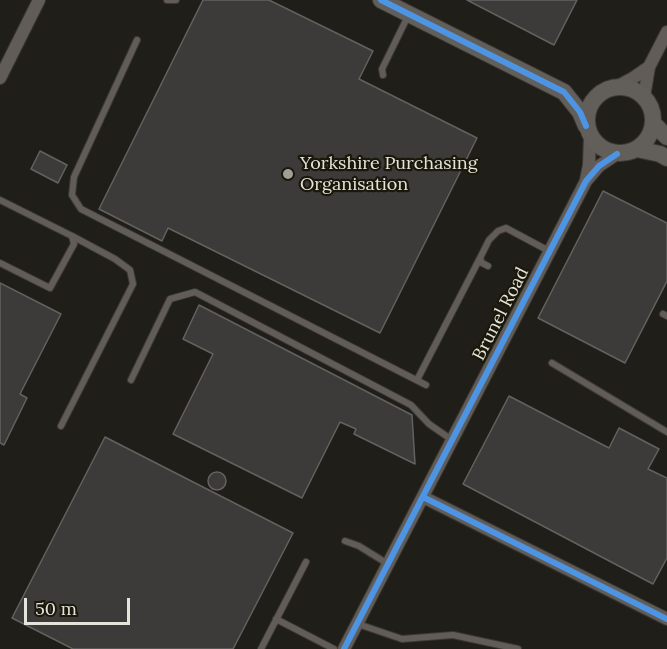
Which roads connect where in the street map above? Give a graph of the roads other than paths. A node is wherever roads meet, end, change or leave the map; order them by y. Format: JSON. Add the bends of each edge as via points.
{"nodes":[{"id":1,"x":39,"y":0,"type":"edge"},
{"id":2,"x":167,"y":0,"type":"edge"},
{"id":3,"x":176,"y":0,"type":"edge"},
{"id":4,"x":381,"y":0,"type":"edge"},
{"id":5,"x":410,"y":14,"type":"junction"},
{"id":6,"x":667,"y":32,"type":"edge"},
{"id":7,"x":136,"y":40,"type":"dead end"},
{"id":8,"x":649,"y":67,"type":"junction"},
{"id":9,"x":383,"y":75,"type":"dead end"},
{"id":10,"x":0,"y":78,"type":"edge"},
{"id":11,"x":611,"y":88,"type":"junction"},
{"id":12,"x":564,"y":92,"type":"junction"},
{"id":13,"x":644,"y":97,"type":"junction"},
{"id":14,"x":653,"y":123,"type":"junction"},
{"id":15,"x":588,"y":131,"type":"junction"},
{"id":16,"x":667,"y":137,"type":"edge"},
{"id":17,"x":637,"y":149,"type":"junction"},
{"id":18,"x":616,"y":154,"type":"junction"},
{"id":19,"x":667,"y":158,"type":"edge"},
{"id":20,"x":586,"y":181,"type":"junction"},
{"id":21,"x":0,"y":200,"type":"edge"},
{"id":22,"x":72,"y":236,"type":"junction"},
{"id":23,"x":550,"y":251,"type":"junction"},
{"id":24,"x":480,"y":258,"type":"junction"},
{"id":25,"x":0,"y":263,"type":"edge"},
{"id":26,"x":488,"y":266,"type":"dead end"},
{"id":27,"x":552,"y":363,"type":"dead end"},
{"id":28,"x":131,"y":380,"type":"dead end"},
{"id":29,"x":417,"y":380,"type":"junction"},
{"id":30,"x":426,"y":385,"type":"dead end"},
{"id":31,"x":61,"y":426,"type":"dead end"},
{"id":32,"x":667,"y":432,"type":"edge"},
{"id":33,"x":452,"y":441,"type":"junction"},
{"id":34,"x":423,"y":497,"type":"junction"},
{"id":35,"x":345,"y":542,"type":"dead end"},
{"id":36,"x":306,"y":562,"type":"dead end"},
{"id":37,"x":388,"y":564,"type":"junction"},
{"id":38,"x":276,"y":619,"type":"junction"},
{"id":39,"x":667,"y":619,"type":"edge"},
{"id":40,"x":358,"y":624,"type":"junction"},
{"id":41,"x":261,"y":649,"type":"edge"},
{"id":42,"x":334,"y":649,"type":"edge"},
{"id":43,"x":345,"y":649,"type":"edge"},
{"id":44,"x":518,"y":649,"type":"edge"}],
"edges":[{"from":1,"to":10,"type":"street"},
{"from":2,"to":3,"type":"lane"},
{"from":4,"to":5,"type":"street"},
{"from":5,"to":9,"type":"lane","via":[[382,69]]},
{"from":5,"to":12,"type":"street"},
{"from":6,"to":8,"type":"street"},
{"from":7,"to":29,"type":"lane","via":[[74,177],[72,195],[81,209]]},
{"from":8,"to":11,"type":"street"},
{"from":8,"to":13,"type":"street"},
{"from":11,"to":12,"type":"street"},
{"from":11,"to":13,"type":"street","via":[[627,87]]},
{"from":11,"to":15,"type":"street","via":[[590,104],[586,114]]},
{"from":12,"to":15,"type":"street","via":[[580,112]]},
{"from":13,"to":14,"type":"street"},
{"from":14,"to":16,"type":"street"},
{"from":14,"to":17,"type":"street","via":[[650,134]]},
{"from":15,"to":18,"type":"street","via":[[597,145]]},
{"from":15,"to":20,"type":"street","name":"Brunel Road"},
{"from":17,"to":18,"type":"street"},
{"from":17,"to":19,"type":"street"},
{"from":18,"to":20,"type":"street","name":"Brunel Road"},
{"from":20,"to":23,"type":"street","name":"Brunel Road"},
{"from":21,"to":22,"type":"lane"},
{"from":22,"to":25,"type":"lane","via":[[74,244],[50,288]]},
{"from":22,"to":31,"type":"lane","via":[[123,264],[130,270],[133,284]]},
{"from":23,"to":24,"type":"lane","via":[[506,228],[489,240]]},
{"from":23,"to":33,"type":"street","name":"Brunel Road"},
{"from":24,"to":26,"type":"lane"},
{"from":24,"to":29,"type":"lane"},
{"from":27,"to":32,"type":"lane"},
{"from":28,"to":33,"type":"lane","via":[[170,299],[195,292],[411,405]]},
{"from":29,"to":30,"type":"lane"},
{"from":33,"to":34,"type":"street","name":"Brunel Road"},
{"from":34,"to":37,"type":"street","name":"Brunel Road"},
{"from":34,"to":39,"type":"street"},
{"from":35,"to":37,"type":"lane"},
{"from":36,"to":38,"type":"lane"},
{"from":37,"to":40,"type":"street","name":"Brunel Road"},
{"from":38,"to":41,"type":"lane"},
{"from":38,"to":42,"type":"lane"},
{"from":40,"to":43,"type":"street","name":"Brunel Road"},
{"from":40,"to":44,"type":"lane","via":[[402,639],[453,635]]}]}
